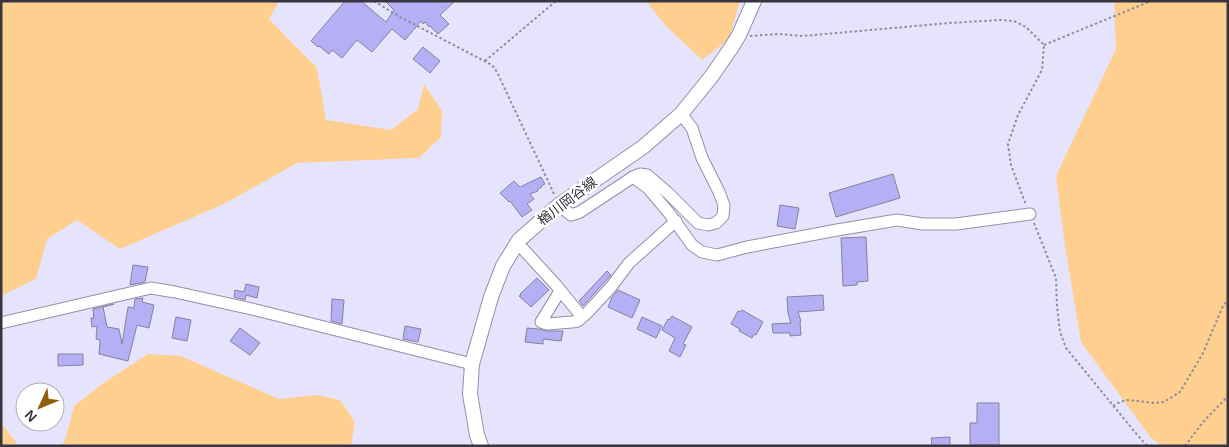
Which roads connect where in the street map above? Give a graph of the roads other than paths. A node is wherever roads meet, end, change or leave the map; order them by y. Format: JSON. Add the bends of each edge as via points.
{"nodes":[{"id":1,"x":754,"y":1,"type":"edge"},
{"id":2,"x":681,"y":114,"type":"junction"},
{"id":3,"x":633,"y":177,"type":"junction"},
{"id":4,"x":559,"y":205,"type":"junction"},
{"id":5,"x":1030,"y":214,"type":"road end"},
{"id":6,"x":676,"y":221,"type":"junction"},
{"id":7,"x":523,"y":249,"type":"dead end"},
{"id":8,"x":560,"y":291,"type":"junction"},
{"id":9,"x":582,"y":317,"type":"junction"},
{"id":10,"x":1,"y":323,"type":"edge"},
{"id":11,"x":472,"y":364,"type":"junction"},
{"id":12,"x":482,"y":446,"type":"edge"}],
"edges":[{"from":1,"to":2,"type":"main road","name":"楢川岡谷線","via":[[739,35]]},
{"from":2,"to":3,"type":"street","via":[[692,128],[719,192],[724,205],[723,216],[716,223],[698,223],[648,175]]},
{"from":2,"to":4,"type":"main road","name":"楢川岡谷線","via":[[643,146]]},
{"from":3,"to":4,"type":"street","via":[[580,212],[572,215]]},
{"from":3,"to":6,"type":"street","via":[[648,188]]},
{"from":4,"to":11,"type":"main road","name":"楢川岡谷線","via":[[519,240],[503,266]]},
{"from":5,"to":6,"type":"street","via":[[956,224],[897,220],[717,255],[702,252],[692,245]]},
{"from":6,"to":9,"type":"street","via":[[629,263]]},
{"from":7,"to":8,"type":"street"},
{"from":8,"to":9,"type":"street"},
{"from":8,"to":9,"type":"street","via":[[541,322],[572,322]]},
{"from":10,"to":11,"type":"street","via":[[151,288],[256,310]]},
{"from":11,"to":12,"type":"main road","name":"楢川岡谷線","via":[[471,404]]}]}
